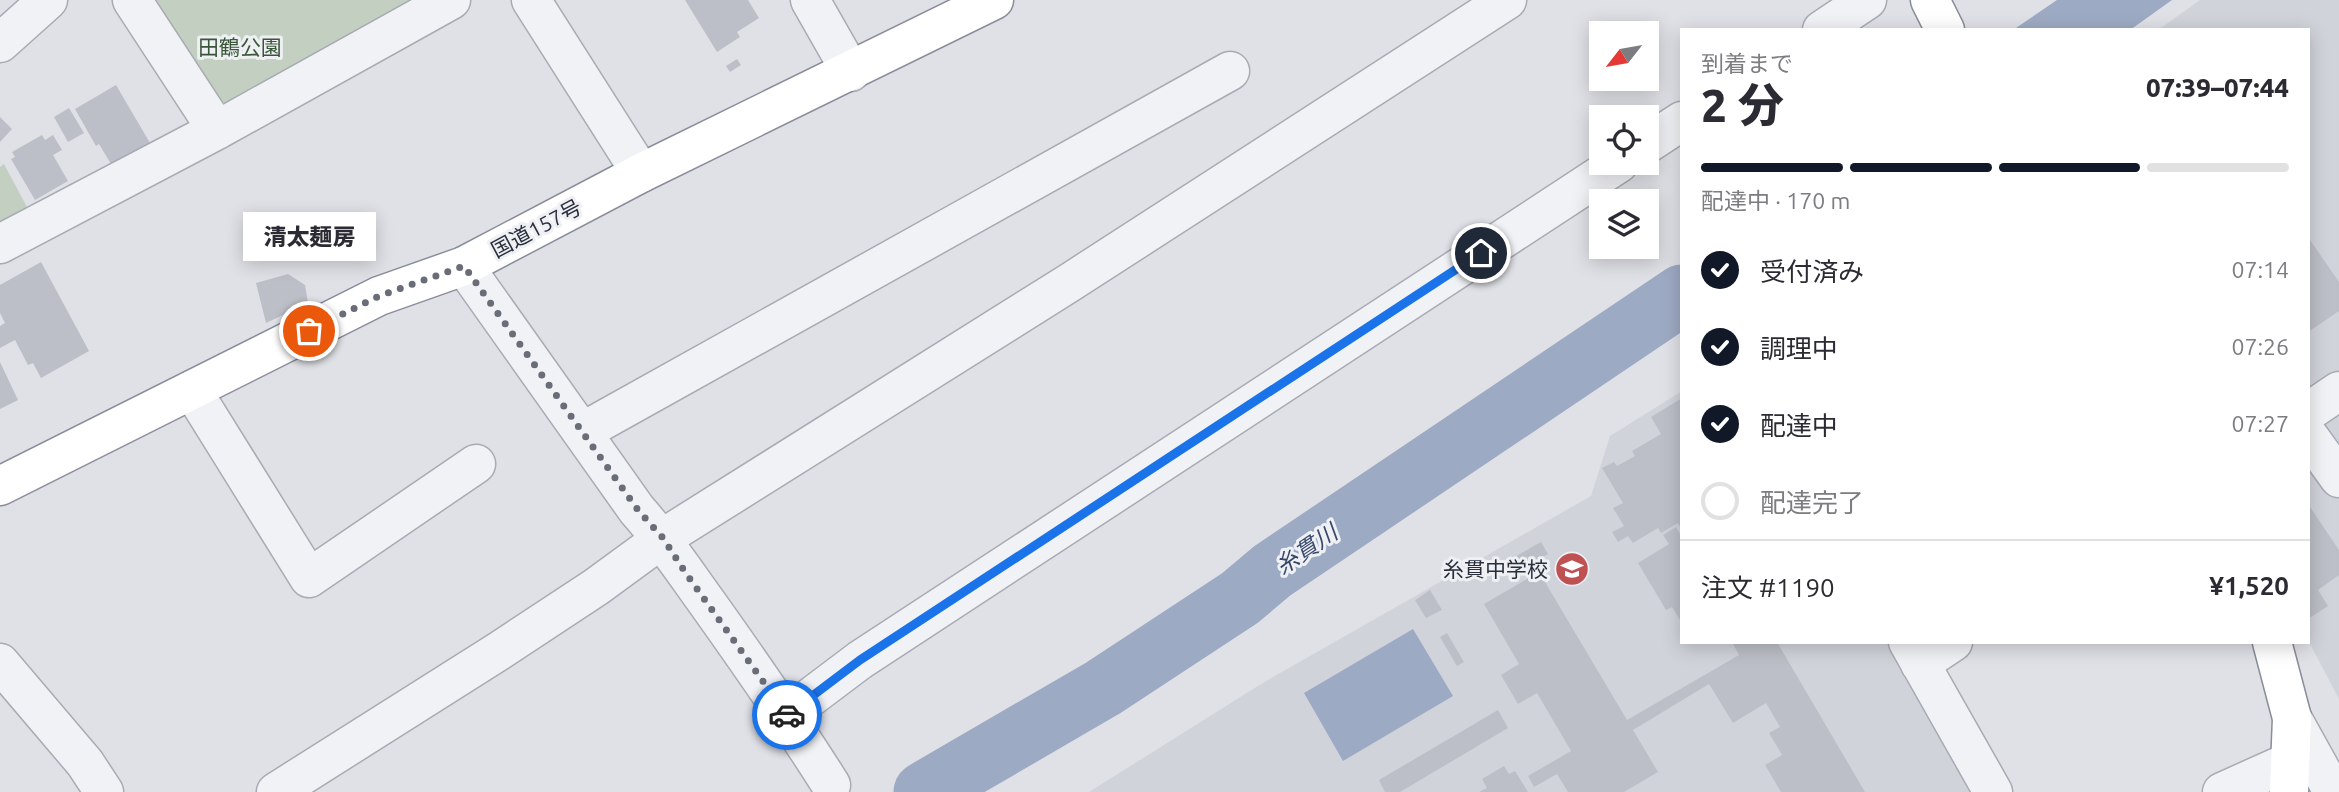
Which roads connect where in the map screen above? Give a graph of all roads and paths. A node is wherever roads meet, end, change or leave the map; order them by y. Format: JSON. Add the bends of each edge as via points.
{"nodes":[{"id":1,"x":48,"y":0,"type":"edge"},
{"id":2,"x":132,"y":0,"type":"edge"},
{"id":3,"x":450,"y":0,"type":"edge"},
{"id":4,"x":531,"y":0,"type":"edge"},
{"id":5,"x":810,"y":0,"type":"edge"},
{"id":6,"x":994,"y":0,"type":"edge"},
{"id":7,"x":1507,"y":0,"type":"edge"},
{"id":8,"x":1867,"y":0,"type":"edge"},
{"id":9,"x":1930,"y":0,"type":"edge"},
{"id":10,"x":1825,"y":28,"type":"edge"},
{"id":11,"x":1944,"y":28,"type":"edge"},
{"id":12,"x":0,"y":43,"type":"edge"},
{"id":13,"x":1230,"y":71,"type":"dead end"},
{"id":14,"x":851,"y":72,"type":"junction"},
{"id":15,"x":1680,"y":122,"type":"edge"},
{"id":16,"x":217,"y":130,"type":"junction"},
{"id":17,"x":1659,"y":136,"type":"edge"},
{"id":18,"x":641,"y":173,"type":"junction"},
{"id":19,"x":1601,"y":175,"type":"edge"},
{"id":20,"x":0,"y":244,"type":"edge"},
{"id":21,"x":464,"y":266,"type":"junction"},
{"id":22,"x":192,"y":390,"type":"junction"},
{"id":23,"x":2339,"y":391,"type":"edge"},
{"id":24,"x":2310,"y":411,"type":"edge"},
{"id":25,"x":582,"y":432,"type":"junction"},
{"id":26,"x":2310,"y":438,"type":"edge"},
{"id":27,"x":476,"y":464,"type":"dead end"},
{"id":28,"x":2339,"y":478,"type":"edge"},
{"id":29,"x":0,"y":485,"type":"edge"},
{"id":30,"x":663,"y":538,"type":"junction"},
{"id":31,"x":1946,"y":644,"type":"edge"},
{"id":32,"x":2273,"y":644,"type":"edge"},
{"id":33,"x":1914,"y":653,"type":"edge"},
{"id":34,"x":0,"y":663,"type":"edge"},
{"id":35,"x":787,"y":715,"type":"junction"},
{"id":36,"x":2292,"y":718,"type":"junction"},
{"id":37,"x":2290,"y":777,"type":"edge"},
{"id":38,"x":831,"y":785,"type":"dead end"},
{"id":39,"x":104,"y":792,"type":"edge"},
{"id":40,"x":276,"y":792,"type":"edge"},
{"id":41,"x":1993,"y":792,"type":"edge"},
{"id":42,"x":2222,"y":792,"type":"edge"},
{"id":43,"x":2333,"y":792,"type":"edge"}],
"edges":[{"from":1,"to":12,"type":"street"},
{"from":2,"to":16,"type":"street"},
{"from":3,"to":16,"type":"street"},
{"from":4,"to":18,"type":"street"},
{"from":5,"to":14,"type":"street"},
{"from":6,"to":14,"type":"highway","name":"国道157号"},
{"from":7,"to":30,"type":"street"},
{"from":8,"to":10,"type":"street"},
{"from":9,"to":11,"type":"highway"},
{"from":13,"to":25,"type":"street"},
{"from":14,"to":18,"type":"highway","name":"国道157号"},
{"from":15,"to":17,"type":"street"},
{"from":16,"to":20,"type":"street"},
{"from":18,"to":21,"type":"highway","name":"国道157号"},
{"from":19,"to":35,"type":"street","via":[[871,652]]},
{"from":21,"to":22,"type":"highway","name":"国道157号","via":[[379,296]]},
{"from":21,"to":25,"type":"street"},
{"from":22,"to":27,"type":"street","via":[[309,578]]},
{"from":22,"to":29,"type":"highway","name":"国道157号"},
{"from":23,"to":24,"type":"street"},
{"from":25,"to":30,"type":"street"},
{"from":26,"to":28,"type":"street"},
{"from":30,"to":35,"type":"street"},
{"from":30,"to":40,"type":"street","via":[[499,652]]},
{"from":31,"to":33,"type":"street"},
{"from":32,"to":36,"type":"highway"},
{"from":33,"to":41,"type":"street"},
{"from":34,"to":39,"type":"street"},
{"from":35,"to":38,"type":"street"},
{"from":36,"to":37,"type":"highway"},
{"from":36,"to":43,"type":"street"},
{"from":37,"to":42,"type":"street"}]}
